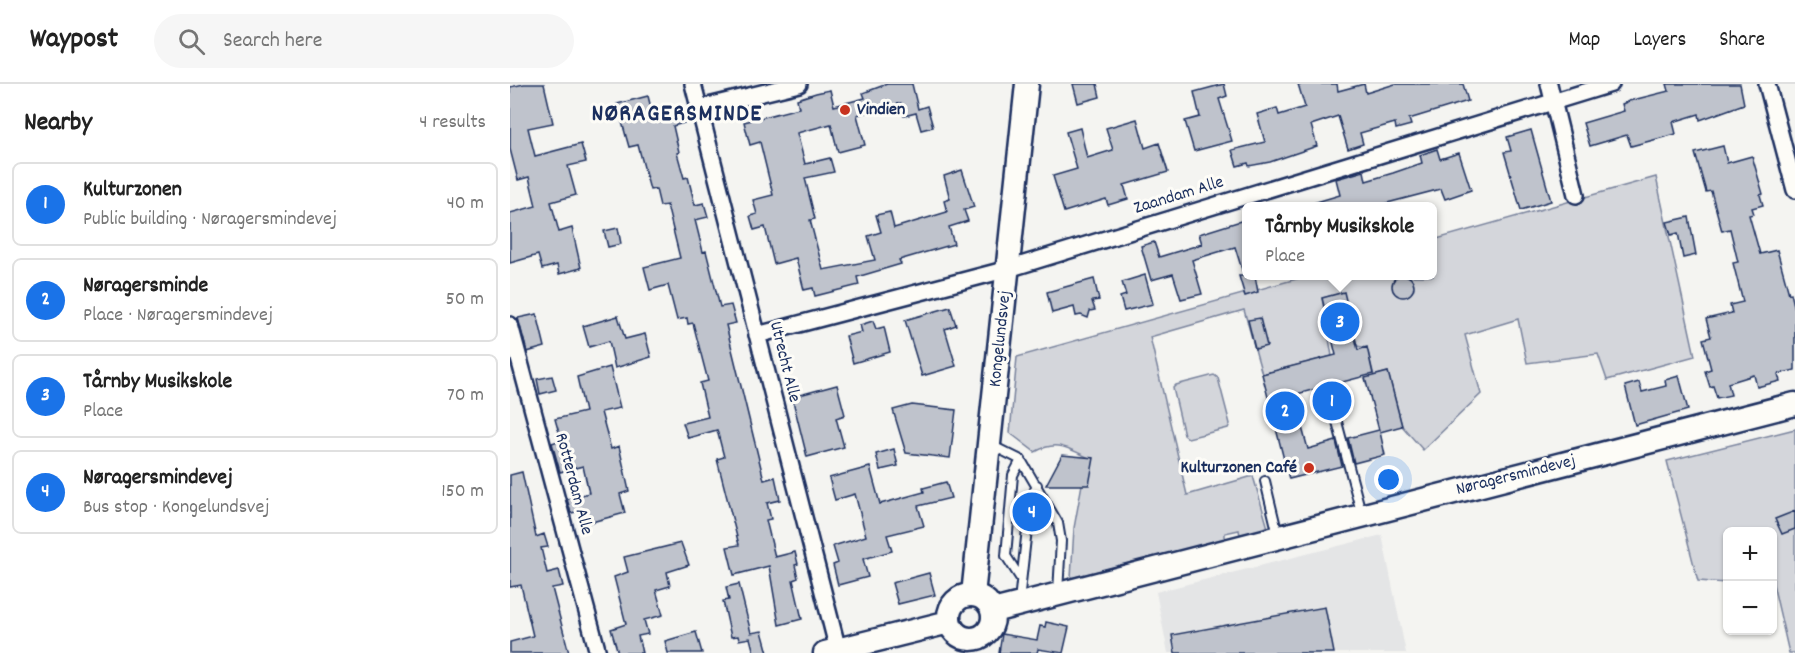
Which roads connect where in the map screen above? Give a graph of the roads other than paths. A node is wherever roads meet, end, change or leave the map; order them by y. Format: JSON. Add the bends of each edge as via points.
{"nodes":[{"id":1,"x":693,"y":84,"type":"edge"},
{"id":2,"x":799,"y":84,"type":"edge"},
{"id":3,"x":1027,"y":84,"type":"edge"},
{"id":4,"x":1549,"y":84,"type":"edge"},
{"id":5,"x":1611,"y":84,"type":"edge"},
{"id":6,"x":1767,"y":84,"type":"edge"},
{"id":7,"x":1553,"y":101,"type":"junction"},
{"id":8,"x":700,"y":108,"type":"junction"},
{"id":9,"x":1795,"y":190,"type":"edge"},
{"id":10,"x":1576,"y":195,"type":"dead end"},
{"id":11,"x":1008,"y":269,"type":"junction"},
{"id":12,"x":510,"y":325,"type":"edge"},
{"id":13,"x":757,"y":335,"type":"junction"},
{"id":14,"x":1795,"y":404,"type":"edge"},
{"id":15,"x":1336,"y":418,"type":"dead end"},
{"id":16,"x":989,"y":444,"type":"junction"},
{"id":17,"x":1021,"y":460,"type":"junction"},
{"id":18,"x":1265,"y":481,"type":"dead end"},
{"id":19,"x":1037,"y":485,"type":"junction"},
{"id":20,"x":1362,"y":516,"type":"junction"},
{"id":21,"x":1279,"y":537,"type":"junction"},
{"id":22,"x":1022,"y":579,"type":"junction"},
{"id":23,"x":1058,"y":594,"type":"junction"},
{"id":24,"x":973,"y":595,"type":"junction"},
{"id":25,"x":1018,"y":604,"type":"junction"},
{"id":26,"x":993,"y":611,"type":"junction"},
{"id":27,"x":949,"y":622,"type":"junction"},
{"id":28,"x":963,"y":646,"type":"edge"},
{"id":29,"x":832,"y":651,"type":"edge"},
{"id":30,"x":598,"y":653,"type":"edge"}],
"edges":[{"from":1,"to":8,"type":"street","name":"Utrecht Alle"},
{"from":2,"to":8,"type":"street"},
{"from":3,"to":11,"type":"street","name":"Kongelundsvej"},
{"from":4,"to":7,"type":"street"},
{"from":5,"to":7,"type":"street","name":"Zaandam Alle"},
{"from":6,"to":9,"type":"street"},
{"from":7,"to":10,"type":"street"},
{"from":7,"to":11,"type":"street","name":"Zaandam Alle"},
{"from":8,"to":13,"type":"street","name":"Utrecht Alle"},
{"from":11,"to":13,"type":"street","name":"Zaandam Alle"},
{"from":11,"to":16,"type":"street","name":"Kongelundsvej"},
{"from":12,"to":30,"type":"street","name":"Rotterdam Alle"},
{"from":13,"to":29,"type":"street","name":"Utrecht Alle"},
{"from":14,"to":20,"type":"street","name":"Nøragersmindevej"},
{"from":15,"to":20,"type":"lane"},
{"from":16,"to":17,"type":"lane"},
{"from":16,"to":24,"type":"street","name":"Kongelundsvej"},
{"from":17,"to":19,"type":"lane"},
{"from":17,"to":22,"type":"lane","via":[[1013,475],[1006,556]]},
{"from":18,"to":21,"type":"lane"},
{"from":19,"to":22,"type":"lane","via":[[1030,502]]},
{"from":19,"to":23,"type":"lane","via":[[1058,522]]},
{"from":20,"to":21,"type":"street","name":"Nøragersmindevej"},
{"from":21,"to":23,"type":"street","name":"Nøragersmindevej"},
{"from":22,"to":25,"type":"lane"},
{"from":23,"to":25,"type":"street","name":"Nøragersmindevej"},
{"from":24,"to":26,"type":"street","via":[[982,597]]},
{"from":24,"to":27,"type":"street","via":[[957,599]]},
{"from":25,"to":26,"type":"street","name":"Nøragersmindevej"},
{"from":26,"to":28,"type":"street","via":[[994,619],[987,633]]},
{"from":27,"to":28,"type":"street"},
{"from":27,"to":29,"type":"street"}]}
